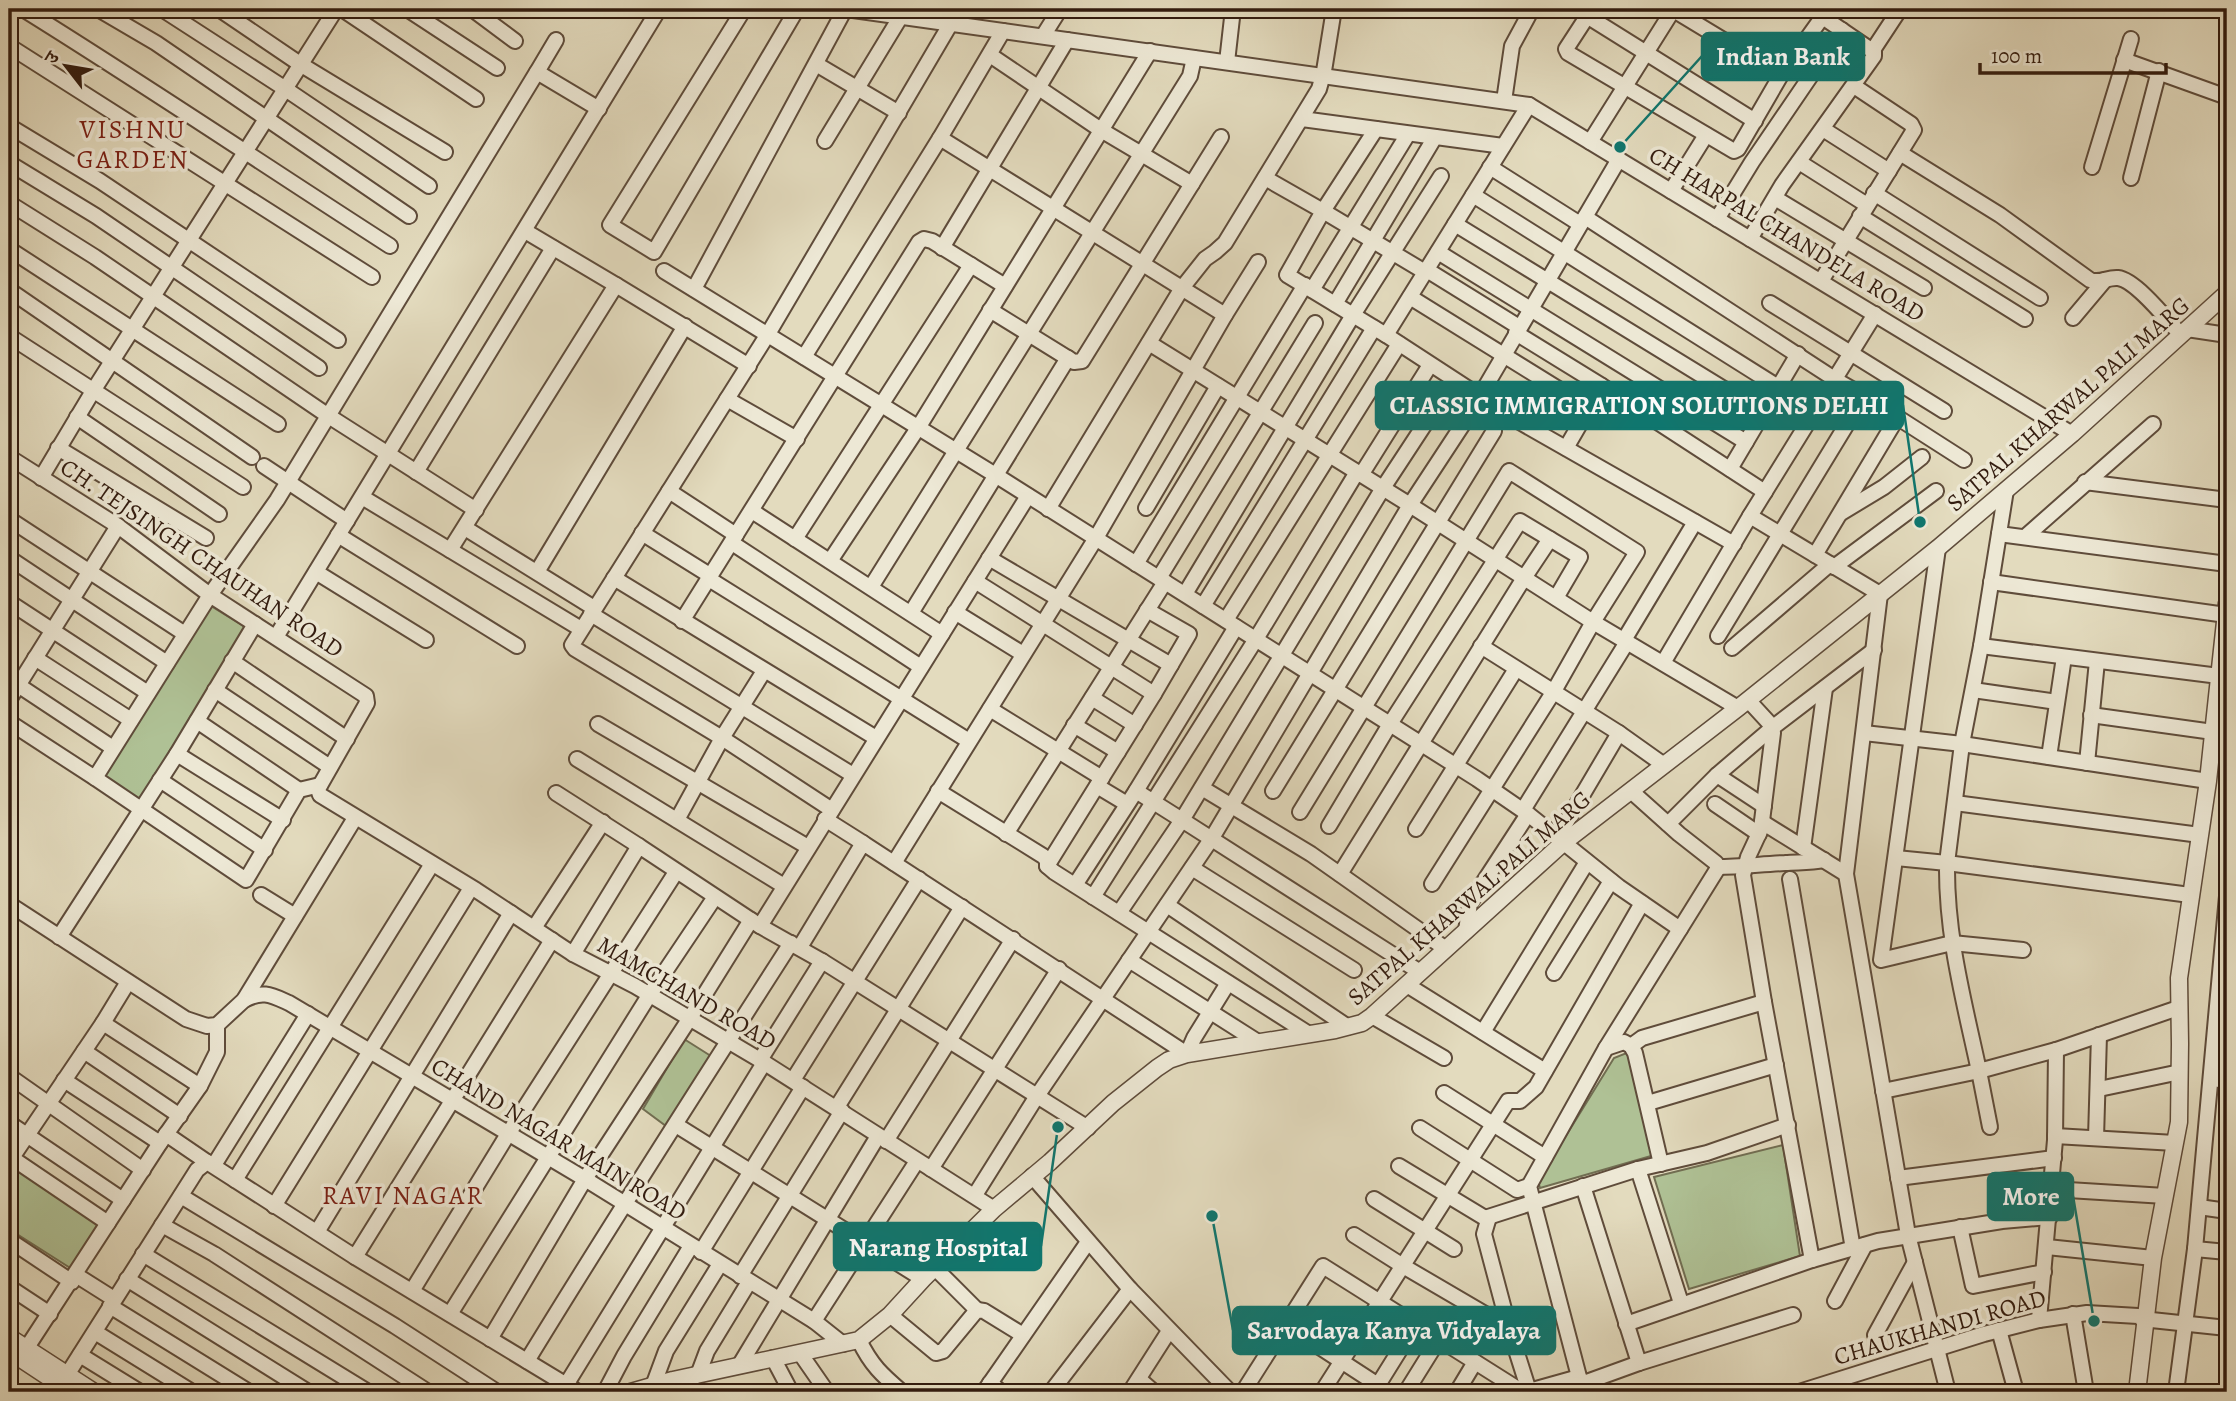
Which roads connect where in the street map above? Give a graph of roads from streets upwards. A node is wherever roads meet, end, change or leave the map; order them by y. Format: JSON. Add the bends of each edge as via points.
{"nodes":[{"id":1,"x":23,"y":9,"type":"edge"},
{"id":2,"x":98,"y":9,"type":"edge"},
{"id":3,"x":162,"y":9,"type":"edge"},
{"id":4,"x":219,"y":9,"type":"edge"},
{"id":5,"x":336,"y":9,"type":"edge"},
{"id":6,"x":342,"y":9,"type":"edge"},
{"id":7,"x":407,"y":9,"type":"edge"},
{"id":8,"x":472,"y":9,"type":"edge"},
{"id":9,"x":659,"y":9,"type":"edge"},
{"id":10,"x":744,"y":9,"type":"edge"},
{"id":11,"x":797,"y":9,"type":"edge"},
{"id":12,"x":845,"y":9,"type":"edge"},
{"id":13,"x":1060,"y":9,"type":"edge"},
{"id":14,"x":1233,"y":9,"type":"edge"},
{"id":15,"x":1334,"y":9,"type":"edge"},
{"id":16,"x":1532,"y":9,"type":"edge"},
{"id":17,"x":1672,"y":9,"type":"edge"},
{"id":18,"x":1900,"y":9,"type":"edge"},
{"id":19,"x":867,"y":10,"type":"edge"},
{"id":20,"x":1590,"y":12,"type":"edge"},
{"id":21,"x":901,"y":16,"type":"junction"},
{"id":22,"x":951,"y":23,"type":"junction"},
{"id":23,"x":1842,"y":30,"type":"junction"},
{"id":24,"x":1003,"y":31,"type":"junction"},
{"id":25,"x":1043,"y":37,"type":"junction"},
{"id":26,"x":2131,"y":39,"type":"dead end"},
{"id":27,"x":556,"y":40,"type":"dead end"},
{"id":28,"x":1066,"y":40,"type":"junction"},
{"id":29,"x":515,"y":41,"type":"dead end"},
{"id":30,"x":9,"y":46,"type":"edge"},
{"id":31,"x":1873,"y":50,"type":"junction"},
{"id":32,"x":1150,"y":51,"type":"junction"},
{"id":33,"x":1646,"y":52,"type":"junction"},
{"id":34,"x":990,"y":55,"type":"junction"},
{"id":35,"x":1194,"y":58,"type":"junction"},
{"id":36,"x":2124,"y":60,"type":"junction"},
{"id":37,"x":1227,"y":62,"type":"junction"},
{"id":38,"x":300,"y":64,"type":"junction"},
{"id":39,"x":816,"y":64,"type":"junction"},
{"id":40,"x":497,"y":68,"type":"dead end"},
{"id":41,"x":537,"y":72,"type":"junction"},
{"id":42,"x":2159,"y":72,"type":"junction"},
{"id":43,"x":1781,"y":75,"type":"junction"},
{"id":44,"x":1322,"y":76,"type":"junction"},
{"id":45,"x":1854,"y":86,"type":"junction"},
{"id":46,"x":1624,"y":87,"type":"junction"},
{"id":47,"x":284,"y":88,"type":"junction"},
{"id":48,"x":856,"y":88,"type":"junction"},
{"id":49,"x":1039,"y":89,"type":"junction"},
{"id":50,"x":2227,"y":97,"type":"edge"},
{"id":51,"x":476,"y":99,"type":"dead end"},
{"id":52,"x":1504,"y":102,"type":"junction"},
{"id":53,"x":1529,"y":105,"type":"junction"},
{"id":54,"x":599,"y":109,"type":"junction"},
{"id":55,"x":899,"y":113,"type":"junction"},
{"id":56,"x":265,"y":119,"type":"junction"},
{"id":57,"x":1302,"y":119,"type":"junction"},
{"id":58,"x":1755,"y":121,"type":"junction"},
{"id":59,"x":9,"y":126,"type":"edge"},
{"id":60,"x":1376,"y":129,"type":"junction"},
{"id":61,"x":1823,"y":129,"type":"junction"},
{"id":62,"x":1101,"y":130,"type":"junction"},
{"id":63,"x":1408,"y":134,"type":"junction"},
{"id":64,"x":1706,"y":135,"type":"junction"},
{"id":65,"x":1221,"y":137,"type":"dead end"},
{"id":66,"x":1435,"y":137,"type":"junction"},
{"id":67,"x":940,"y":138,"type":"junction"},
{"id":68,"x":825,"y":141,"type":"dead end"},
{"id":69,"x":1590,"y":142,"type":"junction"},
{"id":70,"x":1503,"y":146,"type":"junction"},
{"id":71,"x":244,"y":152,"type":"junction"},
{"id":72,"x":445,"y":152,"type":"dead end"},
{"id":73,"x":1140,"y":153,"type":"junction"},
{"id":74,"x":1900,"y":153,"type":"junction"},
{"id":75,"x":1619,"y":159,"type":"junction"},
{"id":76,"x":1799,"y":162,"type":"junction"},
{"id":77,"x":9,"y":163,"type":"edge"},
{"id":78,"x":1490,"y":167,"type":"junction"},
{"id":79,"x":2092,"y":167,"type":"dead end"},
{"id":80,"x":989,"y":169,"type":"junction"},
{"id":81,"x":1889,"y":171,"type":"junction"},
{"id":82,"x":1441,"y":176,"type":"dead end"},
{"id":83,"x":1265,"y":178,"type":"junction"},
{"id":84,"x":2130,"y":178,"type":"dead end"},
{"id":85,"x":224,"y":184,"type":"junction"},
{"id":86,"x":1192,"y":184,"type":"junction"},
{"id":87,"x":429,"y":186,"type":"dead end"},
{"id":88,"x":1671,"y":191,"type":"junction"},
{"id":89,"x":1473,"y":195,"type":"junction"},
{"id":90,"x":1775,"y":198,"type":"junction"},
{"id":91,"x":9,"y":203,"type":"edge"},
{"id":92,"x":1867,"y":204,"type":"junction"},
{"id":93,"x":1052,"y":208,"type":"junction"},
{"id":94,"x":1323,"y":211,"type":"junction"},
{"id":95,"x":409,"y":216,"type":"dead end"},
{"id":96,"x":1717,"y":219,"type":"junction"},
{"id":97,"x":1583,"y":220,"type":"junction"},
{"id":98,"x":1455,"y":223,"type":"junction"},
{"id":99,"x":1351,"y":228,"type":"junction"},
{"id":100,"x":525,"y":230,"type":"junction"},
{"id":101,"x":1091,"y":232,"type":"junction"},
{"id":102,"x":1750,"y":239,"type":"junction"},
{"id":103,"x":188,"y":240,"type":"junction"},
{"id":104,"x":1845,"y":240,"type":"junction"},
{"id":105,"x":1373,"y":241,"type":"junction"},
{"id":106,"x":390,"y":246,"type":"dead end"},
{"id":107,"x":553,"y":248,"type":"junction"},
{"id":108,"x":942,"y":248,"type":"junction"},
{"id":109,"x":9,"y":249,"type":"edge"},
{"id":110,"x":1438,"y":252,"type":"junction"},
{"id":111,"x":1563,"y":252,"type":"junction"},
{"id":112,"x":1392,"y":253,"type":"junction"},
{"id":113,"x":1258,"y":262,"type":"dead end"},
{"id":114,"x":1143,"y":264,"type":"junction"},
{"id":115,"x":971,"y":265,"type":"junction"},
{"id":116,"x":171,"y":267,"type":"junction"},
{"id":117,"x":664,"y":271,"type":"dead end"},
{"id":118,"x":1426,"y":271,"type":"junction"},
{"id":119,"x":372,"y":277,"type":"dead end"},
{"id":120,"x":1547,"y":280,"type":"junction"},
{"id":121,"x":2105,"y":280,"type":"junction"},
{"id":122,"x":1821,"y":281,"type":"junction"},
{"id":123,"x":616,"y":285,"type":"junction"},
{"id":124,"x":1005,"y":286,"type":"junction"},
{"id":125,"x":1182,"y":288,"type":"junction"},
{"id":126,"x":1309,"y":288,"type":"junction"},
{"id":127,"x":1924,"y":288,"type":"dead end"},
{"id":128,"x":694,"y":289,"type":"junction"},
{"id":129,"x":9,"y":290,"type":"edge"},
{"id":130,"x":2227,"y":293,"type":"edge"},
{"id":131,"x":152,"y":297,"type":"junction"},
{"id":132,"x":1410,"y":297,"type":"junction"},
{"id":133,"x":2040,"y":298,"type":"dead end"},
{"id":134,"x":1770,"y":303,"type":"dead end"},
{"id":135,"x":1335,"y":304,"type":"junction"},
{"id":136,"x":1530,"y":308,"type":"junction"},
{"id":137,"x":990,"y":310,"type":"junction"},
{"id":138,"x":1875,"y":314,"type":"junction"},
{"id":139,"x":1225,"y":315,"type":"junction"},
{"id":140,"x":1353,"y":315,"type":"junction"},
{"id":141,"x":2073,"y":318,"type":"dead end"},
{"id":142,"x":2025,"y":319,"type":"dead end"},
{"id":143,"x":1315,"y":323,"type":"dead end"},
{"id":144,"x":685,"y":326,"type":"junction"},
{"id":145,"x":132,"y":329,"type":"junction"},
{"id":146,"x":1517,"y":330,"type":"junction"},
{"id":147,"x":2184,"y":332,"type":"junction"},
{"id":148,"x":768,"y":334,"type":"junction"},
{"id":149,"x":1030,"y":335,"type":"junction"},
{"id":150,"x":2227,"y":335,"type":"edge"},
{"id":151,"x":9,"y":336,"type":"edge"},
{"id":152,"x":1386,"y":336,"type":"junction"},
{"id":153,"x":338,"y":340,"type":"dead end"},
{"id":154,"x":1149,"y":343,"type":"junction"},
{"id":155,"x":1503,"y":354,"type":"junction"},
{"id":156,"x":1798,"y":354,"type":"junction"},
{"id":157,"x":1851,"y":355,"type":"junction"},
{"id":158,"x":804,"y":357,"type":"junction"},
{"id":159,"x":1068,"y":358,"type":"junction"},
{"id":160,"x":112,"y":361,"type":"junction"},
{"id":161,"x":1430,"y":365,"type":"junction"},
{"id":162,"x":749,"y":366,"type":"junction"},
{"id":163,"x":318,"y":368,"type":"dead end"},
{"id":164,"x":1193,"y":370,"type":"junction"},
{"id":165,"x":836,"y":377,"type":"junction"},
{"id":166,"x":1836,"y":380,"type":"junction"},
{"id":167,"x":1218,"y":386,"type":"junction"},
{"id":168,"x":1602,"y":386,"type":"junction"},
{"id":169,"x":1778,"y":387,"type":"junction"},
{"id":170,"x":93,"y":391,"type":"junction"},
{"id":171,"x":1480,"y":396,"type":"junction"},
{"id":172,"x":1864,"y":396,"type":"junction"},
{"id":173,"x":1238,"y":398,"type":"junction"},
{"id":174,"x":1442,"y":398,"type":"dead end"},
{"id":175,"x":727,"y":399,"type":"junction"},
{"id":176,"x":882,"y":405,"type":"junction"},
{"id":177,"x":1589,"y":408,"type":"junction"},
{"id":178,"x":1944,"y":411,"type":"dead end"},
{"id":179,"x":1260,"y":412,"type":"junction"},
{"id":180,"x":1471,"y":412,"type":"dead end"},
{"id":181,"x":1763,"y":413,"type":"junction"},
{"id":182,"x":327,"y":415,"type":"junction"},
{"id":183,"x":77,"y":417,"type":"junction"},
{"id":184,"x":1896,"y":418,"type":"junction"},
{"id":185,"x":278,"y":424,"type":"dead end"},
{"id":186,"x":2153,"y":424,"type":"dead end"},
{"id":187,"x":1284,"y":427,"type":"junction"},
{"id":188,"x":918,"y":428,"type":"junction"},
{"id":189,"x":1494,"y":431,"type":"dead end"},
{"id":190,"x":2072,"y":434,"type":"junction"},
{"id":191,"x":797,"y":439,"type":"junction"},
{"id":192,"x":1304,"y":439,"type":"junction"},
{"id":193,"x":1746,"y":442,"type":"junction"},
{"id":194,"x":58,"y":448,"type":"junction"},
{"id":195,"x":1566,"y":448,"type":"junction"},
{"id":196,"x":957,"y":452,"type":"junction"},
{"id":197,"x":388,"y":454,"type":"junction"},
{"id":198,"x":1330,"y":455,"type":"junction"},
{"id":199,"x":9,"y":457,"type":"edge"},
{"id":200,"x":1922,"y":457,"type":"dead end"},
{"id":201,"x":1964,"y":460,"type":"dead end"},
{"id":202,"x":1730,"y":469,"type":"junction"},
{"id":203,"x":416,"y":472,"type":"junction"},
{"id":204,"x":1359,"y":473,"type":"junction"},
{"id":205,"x":997,"y":476,"type":"junction"},
{"id":206,"x":41,"y":478,"type":"junction"},
{"id":207,"x":287,"y":481,"type":"junction"},
{"id":208,"x":2085,"y":482,"type":"junction"},
{"id":209,"x":243,"y":487,"type":"dead end"},
{"id":210,"x":1383,"y":488,"type":"junction"},
{"id":211,"x":2006,"y":490,"type":"junction"},
{"id":212,"x":669,"y":491,"type":"junction"},
{"id":213,"x":1936,"y":491,"type":"dead end"},
{"id":214,"x":1765,"y":492,"type":"junction"},
{"id":215,"x":1028,"y":496,"type":"junction"},
{"id":216,"x":362,"y":497,"type":"junction"},
{"id":217,"x":2227,"y":500,"type":"edge"},
{"id":218,"x":1410,"y":505,"type":"junction"},
{"id":219,"x":1146,"y":508,"type":"dead end"},
{"id":220,"x":1048,"y":509,"type":"junction"},
{"id":221,"x":476,"y":510,"type":"junction"},
{"id":222,"x":752,"y":511,"type":"junction"},
{"id":223,"x":219,"y":514,"type":"dead end"},
{"id":224,"x":1840,"y":514,"type":"junction"},
{"id":225,"x":1750,"y":516,"type":"junction"},
{"id":226,"x":9,"y":519,"type":"edge"},
{"id":227,"x":347,"y":521,"type":"junction"},
{"id":228,"x":1437,"y":522,"type":"junction"},
{"id":229,"x":1695,"y":522,"type":"junction"},
{"id":230,"x":118,"y":526,"type":"junction"},
{"id":231,"x":465,"y":528,"type":"junction"},
{"id":232,"x":642,"y":533,"type":"junction"},
{"id":233,"x":1780,"y":534,"type":"junction"},
{"id":234,"x":1999,"y":534,"type":"junction"},
{"id":235,"x":338,"y":536,"type":"junction"},
{"id":236,"x":2025,"y":537,"type":"junction"},
{"id":237,"x":206,"y":538,"type":"dead end"},
{"id":238,"x":1096,"y":538,"type":"junction"},
{"id":239,"x":734,"y":539,"type":"junction"},
{"id":240,"x":795,"y":539,"type":"junction"},
{"id":241,"x":1550,"y":539,"type":"junction"},
{"id":242,"x":1466,"y":541,"type":"junction"},
{"id":243,"x":1734,"y":544,"type":"junction"},
{"id":244,"x":1938,"y":548,"type":"junction"},
{"id":245,"x":450,"y":550,"type":"junction"},
{"id":246,"x":1815,"y":555,"type":"junction"},
{"id":247,"x":9,"y":558,"type":"edge"},
{"id":248,"x":989,"y":558,"type":"junction"},
{"id":249,"x":1495,"y":560,"type":"junction"},
{"id":250,"x":830,"y":561,"type":"junction"},
{"id":251,"x":1136,"y":564,"type":"junction"},
{"id":252,"x":2227,"y":564,"type":"edge"},
{"id":253,"x":1832,"y":565,"type":"junction"},
{"id":254,"x":90,"y":571,"type":"junction"},
{"id":255,"x":316,"y":572,"type":"junction"},
{"id":256,"x":537,"y":572,"type":"junction"},
{"id":257,"x":614,"y":578,"type":"junction"},
{"id":258,"x":710,"y":578,"type":"junction"},
{"id":259,"x":1524,"y":578,"type":"junction"},
{"id":260,"x":1162,"y":580,"type":"junction"},
{"id":261,"x":975,"y":581,"type":"junction"},
{"id":262,"x":1991,"y":582,"type":"junction"},
{"id":263,"x":871,"y":587,"type":"junction"},
{"id":264,"x":1185,"y":594,"type":"junction"},
{"id":265,"x":1880,"y":594,"type":"junction"},
{"id":266,"x":210,"y":595,"type":"junction"},
{"id":267,"x":1059,"y":598,"type":"junction"},
{"id":268,"x":1556,"y":598,"type":"junction"},
{"id":269,"x":72,"y":599,"type":"junction"},
{"id":270,"x":9,"y":603,"type":"edge"},
{"id":271,"x":1203,"y":606,"type":"junction"},
{"id":272,"x":2227,"y":609,"type":"edge"},
{"id":273,"x":1147,"y":610,"type":"junction"},
{"id":274,"x":593,"y":611,"type":"junction"},
{"id":275,"x":955,"y":612,"type":"junction"},
{"id":276,"x":911,"y":613,"type":"junction"},
{"id":277,"x":682,"y":621,"type":"junction"},
{"id":278,"x":1593,"y":622,"type":"junction"},
{"id":279,"x":1231,"y":623,"type":"junction"},
{"id":280,"x":255,"y":624,"type":"junction"},
{"id":281,"x":1041,"y":624,"type":"junction"},
{"id":282,"x":581,"y":629,"type":"junction"},
{"id":283,"x":53,"y":631,"type":"junction"},
{"id":284,"x":185,"y":634,"type":"junction"},
{"id":285,"x":942,"y":634,"type":"junction"},
{"id":286,"x":1718,"y":636,"type":"dead end"},
{"id":287,"x":276,"y":637,"type":"junction"},
{"id":288,"x":1129,"y":639,"type":"junction"},
{"id":289,"x":1256,"y":639,"type":"junction"},
{"id":290,"x":426,"y":640,"type":"dead end"},
{"id":291,"x":1625,"y":641,"type":"junction"},
{"id":292,"x":517,"y":646,"type":"dead end"},
{"id":293,"x":1481,"y":646,"type":"junction"},
{"id":294,"x":1981,"y":646,"type":"junction"},
{"id":295,"x":1732,"y":648,"type":"dead end"},
{"id":296,"x":1874,"y":650,"type":"junction"},
{"id":297,"x":2225,"y":650,"type":"edge"},
{"id":298,"x":1023,"y":654,"type":"junction"},
{"id":299,"x":1282,"y":656,"type":"junction"},
{"id":300,"x":2064,"y":657,"type":"junction"},
{"id":301,"x":35,"y":658,"type":"junction"},
{"id":302,"x":232,"y":661,"type":"junction"},
{"id":303,"x":2097,"y":661,"type":"junction"},
{"id":304,"x":167,"y":663,"type":"junction"},
{"id":305,"x":1663,"y":663,"type":"junction"},
{"id":306,"x":1171,"y":665,"type":"junction"},
{"id":307,"x":921,"y":667,"type":"junction"},
{"id":308,"x":1111,"y":667,"type":"junction"},
{"id":309,"x":1516,"y":669,"type":"junction"},
{"id":310,"x":764,"y":671,"type":"junction"},
{"id":311,"x":1310,"y":673,"type":"junction"},
{"id":312,"x":2219,"y":676,"type":"junction"},
{"id":313,"x":18,"y":685,"type":"junction"},
{"id":314,"x":1825,"y":688,"type":"junction"},
{"id":315,"x":1335,"y":689,"type":"junction"},
{"id":316,"x":215,"y":690,"type":"junction"},
{"id":317,"x":1973,"y":690,"type":"junction"},
{"id":318,"x":1554,"y":691,"type":"junction"},
{"id":319,"x":148,"y":694,"type":"junction"},
{"id":320,"x":1154,"y":694,"type":"junction"},
{"id":321,"x":1092,"y":698,"type":"junction"},
{"id":322,"x":9,"y":700,"type":"edge"},
{"id":323,"x":900,"y":700,"type":"junction"},
{"id":324,"x":2057,"y":702,"type":"junction"},
{"id":325,"x":1743,"y":704,"type":"junction"},
{"id":326,"x":743,"y":706,"type":"junction"},
{"id":327,"x":1363,"y":707,"type":"junction"},
{"id":328,"x":990,"y":709,"type":"junction"},
{"id":329,"x":1584,"y":710,"type":"junction"},
{"id":330,"x":2091,"y":715,"type":"junction"},
{"id":331,"x":131,"y":720,"type":"junction"},
{"id":332,"x":197,"y":721,"type":"junction"},
{"id":333,"x":9,"y":722,"type":"edge"},
{"id":334,"x":598,"y":724,"type":"dead end"},
{"id":335,"x":1390,"y":724,"type":"junction"},
{"id":336,"x":1074,"y":725,"type":"junction"},
{"id":337,"x":1135,"y":725,"type":"junction"},
{"id":338,"x":1772,"y":728,"type":"junction"},
{"id":339,"x":2213,"y":732,"type":"junction"},
{"id":340,"x":1619,"y":733,"type":"junction"},
{"id":341,"x":1864,"y":733,"type":"junction"},
{"id":342,"x":1910,"y":737,"type":"junction"},
{"id":343,"x":347,"y":738,"type":"junction"},
{"id":344,"x":722,"y":738,"type":"junction"},
{"id":345,"x":876,"y":738,"type":"junction"},
{"id":346,"x":970,"y":741,"type":"junction"},
{"id":347,"x":1420,"y":743,"type":"junction"},
{"id":348,"x":1962,"y":744,"type":"junction"},
{"id":349,"x":113,"y":748,"type":"junction"},
{"id":350,"x":1058,"y":750,"type":"junction"},
{"id":351,"x":1118,"y":752,"type":"junction"},
{"id":352,"x":177,"y":754,"type":"junction"},
{"id":353,"x":2049,"y":757,"type":"junction"},
{"id":354,"x":577,"y":759,"type":"dead end"},
{"id":355,"x":2087,"y":763,"type":"junction"},
{"id":356,"x":1664,"y":765,"type":"junction"},
{"id":357,"x":1456,"y":766,"type":"junction"},
{"id":358,"x":330,"y":767,"type":"junction"},
{"id":359,"x":853,"y":775,"type":"junction"},
{"id":360,"x":1717,"y":775,"type":"junction"},
{"id":361,"x":95,"y":778,"type":"junction"},
{"id":362,"x":160,"y":780,"type":"junction"},
{"id":363,"x":2208,"y":781,"type":"junction"},
{"id":364,"x":1099,"y":782,"type":"junction"},
{"id":365,"x":699,"y":783,"type":"junction"},
{"id":366,"x":320,"y":785,"type":"junction"},
{"id":367,"x":1202,"y":788,"type":"junction"},
{"id":368,"x":299,"y":790,"type":"junction"},
{"id":369,"x":1493,"y":790,"type":"junction"},
{"id":370,"x":938,"y":791,"type":"junction"},
{"id":371,"x":1136,"y":791,"type":"junction"},
{"id":372,"x":1273,"y":791,"type":"dead end"},
{"id":373,"x":1631,"y":791,"type":"junction"},
{"id":374,"x":556,"y":793,"type":"dead end"},
{"id":375,"x":1153,"y":802,"type":"junction"},
{"id":376,"x":1955,"y":803,"type":"junction"},
{"id":377,"x":1127,"y":804,"type":"junction"},
{"id":378,"x":1715,"y":804,"type":"dead end"},
{"id":379,"x":1231,"y":805,"type":"junction"},
{"id":380,"x":1764,"y":806,"type":"junction"},
{"id":381,"x":142,"y":810,"type":"junction"},
{"id":382,"x":1300,"y":812,"type":"dead end"},
{"id":383,"x":1525,"y":812,"type":"junction"},
{"id":384,"x":829,"y":814,"type":"junction"},
{"id":385,"x":355,"y":818,"type":"junction"},
{"id":386,"x":283,"y":820,"type":"junction"},
{"id":387,"x":677,"y":820,"type":"junction"},
{"id":388,"x":1182,"y":820,"type":"junction"},
{"id":389,"x":603,"y":822,"type":"junction"},
{"id":390,"x":1668,"y":824,"type":"junction"},
{"id":391,"x":1329,"y":827,"type":"dead end"},
{"id":392,"x":1416,"y":828,"type":"dead end"},
{"id":393,"x":1760,"y":828,"type":"junction"},
{"id":394,"x":1006,"y":834,"type":"junction"},
{"id":395,"x":2200,"y":835,"type":"junction"},
{"id":396,"x":1212,"y":838,"type":"junction"},
{"id":397,"x":1560,"y":840,"type":"junction"},
{"id":398,"x":863,"y":843,"type":"junction"},
{"id":399,"x":639,"y":846,"type":"junction"},
{"id":400,"x":808,"y":847,"type":"junction"},
{"id":401,"x":1803,"y":848,"type":"junction"},
{"id":402,"x":265,"y":850,"type":"junction"},
{"id":403,"x":1896,"y":858,"type":"junction"},
{"id":404,"x":1824,"y":860,"type":"junction"},
{"id":405,"x":1587,"y":862,"type":"junction"},
{"id":406,"x":894,"y":863,"type":"junction"},
{"id":407,"x":1947,"y":863,"type":"junction"},
{"id":408,"x":432,"y":864,"type":"junction"},
{"id":409,"x":1047,"y":866,"type":"junction"},
{"id":410,"x":1717,"y":867,"type":"junction"},
{"id":411,"x":1745,"y":867,"type":"junction"},
{"id":412,"x":1192,"y":868,"type":"junction"},
{"id":413,"x":676,"y":872,"type":"junction"},
{"id":414,"x":1340,"y":874,"type":"junction"},
{"id":415,"x":1846,"y":874,"type":"junction"},
{"id":416,"x":919,"y":879,"type":"junction"},
{"id":417,"x":1790,"y":879,"type":"dead end"},
{"id":418,"x":1611,"y":881,"type":"junction"},
{"id":419,"x":1432,"y":884,"type":"dead end"},
{"id":420,"x":1074,"y":885,"type":"junction"},
{"id":421,"x":784,"y":886,"type":"junction"},
{"id":422,"x":471,"y":888,"type":"junction"},
{"id":423,"x":261,"y":895,"type":"dead end"},
{"id":424,"x":2190,"y":895,"type":"junction"},
{"id":425,"x":2227,"y":896,"type":"edge"},
{"id":426,"x":715,"y":897,"type":"junction"},
{"id":427,"x":1093,"y":897,"type":"junction"},
{"id":428,"x":1642,"y":903,"type":"junction"},
{"id":429,"x":9,"y":904,"type":"edge"},
{"id":430,"x":1167,"y":905,"type":"junction"},
{"id":431,"x":962,"y":907,"type":"junction"},
{"id":432,"x":511,"y":913,"type":"junction"},
{"id":433,"x":1119,"y":913,"type":"junction"},
{"id":434,"x":295,"y":916,"type":"junction"},
{"id":435,"x":756,"y":923,"type":"junction"},
{"id":436,"x":534,"y":928,"type":"junction"},
{"id":437,"x":1680,"y":929,"type":"junction"},
{"id":438,"x":1147,"y":931,"type":"junction"},
{"id":439,"x":1466,"y":931,"type":"junction"},
{"id":440,"x":60,"y":937,"type":"junction"},
{"id":441,"x":1013,"y":939,"type":"junction"},
{"id":442,"x":552,"y":940,"type":"junction"},
{"id":443,"x":1952,"y":943,"type":"junction"},
{"id":444,"x":795,"y":945,"type":"junction"},
{"id":445,"x":1446,"y":949,"type":"junction"},
{"id":446,"x":2023,"y":950,"type":"dead end"},
{"id":447,"x":573,"y":954,"type":"junction"},
{"id":448,"x":1129,"y":960,"type":"junction"},
{"id":449,"x":822,"y":961,"type":"junction"},
{"id":450,"x":1059,"y":969,"type":"junction"},
{"id":451,"x":1354,"y":970,"type":"dead end"},
{"id":452,"x":1420,"y":972,"type":"junction"},
{"id":453,"x":1554,"y":973,"type":"dead end"},
{"id":454,"x":610,"y":974,"type":"junction"},
{"id":455,"x":854,"y":980,"type":"junction"},
{"id":456,"x":128,"y":982,"type":"junction"},
{"id":457,"x":1228,"y":983,"type":"junction"},
{"id":458,"x":1407,"y":985,"type":"junction"},
{"id":459,"x":650,"y":995,"type":"junction"},
{"id":460,"x":1104,"y":998,"type":"junction"},
{"id":461,"x":244,"y":1000,"type":"junction"},
{"id":462,"x":1764,"y":1002,"type":"junction"},
{"id":463,"x":899,"y":1008,"type":"junction"},
{"id":464,"x":2178,"y":1008,"type":"junction"},
{"id":465,"x":1210,"y":1012,"type":"junction"},
{"id":466,"x":308,"y":1014,"type":"junction"},
{"id":467,"x":1373,"y":1016,"type":"junction"},
{"id":468,"x":690,"y":1018,"type":"junction"},
{"id":469,"x":103,"y":1023,"type":"junction"},
{"id":470,"x":217,"y":1025,"type":"junction"},
{"id":471,"x":330,"y":1026,"type":"junction"},
{"id":472,"x":1348,"y":1027,"type":"junction"},
{"id":473,"x":1483,"y":1032,"type":"junction"},
{"id":474,"x":1308,"y":1034,"type":"junction"},
{"id":475,"x":2099,"y":1035,"type":"junction"},
{"id":476,"x":948,"y":1040,"type":"junction"},
{"id":477,"x":728,"y":1041,"type":"junction"},
{"id":478,"x":1258,"y":1042,"type":"junction"},
{"id":479,"x":2220,"y":1043,"type":"edge"},
{"id":480,"x":1631,"y":1046,"type":"junction"},
{"id":481,"x":1606,"y":1048,"type":"junction"},
{"id":482,"x":2056,"y":1049,"type":"junction"},
{"id":483,"x":369,"y":1050,"type":"junction"},
{"id":484,"x":84,"y":1051,"type":"junction"},
{"id":485,"x":1187,"y":1054,"type":"junction"},
{"id":486,"x":1444,"y":1058,"type":"dead end"},
{"id":487,"x":762,"y":1062,"type":"junction"},
{"id":488,"x":1776,"y":1065,"type":"junction"},
{"id":489,"x":995,"y":1069,"type":"junction"},
{"id":490,"x":1545,"y":1071,"type":"junction"},
{"id":491,"x":1979,"y":1071,"type":"junction"},
{"id":492,"x":2180,"y":1072,"type":"junction"},
{"id":493,"x":411,"y":1075,"type":"junction"},
{"id":494,"x":9,"y":1076,"type":"edge"},
{"id":495,"x":2210,"y":1079,"type":"junction"},
{"id":496,"x":64,"y":1080,"type":"junction"},
{"id":497,"x":2227,"y":1082,"type":"edge"},
{"id":498,"x":798,"y":1084,"type":"junction"},
{"id":499,"x":200,"y":1086,"type":"junction"},
{"id":500,"x":2099,"y":1089,"type":"junction"},
{"id":501,"x":1883,"y":1091,"type":"junction"},
{"id":502,"x":1444,"y":1093,"type":"dead end"},
{"id":503,"x":1037,"y":1096,"type":"junction"},
{"id":504,"x":454,"y":1100,"type":"junction"},
{"id":505,"x":48,"y":1103,"type":"junction"},
{"id":506,"x":1648,"y":1103,"type":"junction"},
{"id":507,"x":839,"y":1109,"type":"junction"},
{"id":508,"x":180,"y":1116,"type":"junction"},
{"id":509,"x":9,"y":1123,"type":"edge"},
{"id":510,"x":676,"y":1125,"type":"junction"},
{"id":511,"x":1492,"y":1125,"type":"junction"},
{"id":512,"x":1788,"y":1125,"type":"junction"},
{"id":513,"x":1990,"y":1127,"type":"dead end"},
{"id":514,"x":1087,"y":1128,"type":"junction"},
{"id":515,"x":1420,"y":1128,"type":"dead end"},
{"id":516,"x":509,"y":1134,"type":"junction"},
{"id":517,"x":27,"y":1135,"type":"junction"},
{"id":518,"x":2055,"y":1136,"type":"junction"},
{"id":519,"x":882,"y":1138,"type":"junction"},
{"id":520,"x":2096,"y":1138,"type":"junction"},
{"id":521,"x":163,"y":1139,"type":"junction"},
{"id":522,"x":2175,"y":1143,"type":"junction"},
{"id":523,"x":712,"y":1149,"type":"junction"},
{"id":524,"x":1545,"y":1157,"type":"junction"},
{"id":525,"x":10,"y":1158,"type":"edge"},
{"id":526,"x":548,"y":1158,"type":"junction"},
{"id":527,"x":2054,"y":1158,"type":"junction"},
{"id":528,"x":1470,"y":1160,"type":"junction"},
{"id":529,"x":917,"y":1161,"type":"junction"},
{"id":530,"x":211,"y":1163,"type":"junction"},
{"id":531,"x":1661,"y":1164,"type":"junction"},
{"id":532,"x":1399,"y":1166,"type":"dead end"},
{"id":533,"x":931,"y":1169,"type":"junction"},
{"id":534,"x":1638,"y":1169,"type":"junction"},
{"id":535,"x":143,"y":1170,"type":"junction"},
{"id":536,"x":751,"y":1172,"type":"junction"},
{"id":537,"x":1032,"y":1177,"type":"junction"},
{"id":538,"x":1898,"y":1178,"type":"junction"},
{"id":539,"x":585,"y":1179,"type":"junction"},
{"id":540,"x":235,"y":1180,"type":"junction"},
{"id":541,"x":1529,"y":1186,"type":"junction"},
{"id":542,"x":1583,"y":1186,"type":"junction"},
{"id":543,"x":2052,"y":1189,"type":"junction"},
{"id":544,"x":975,"y":1195,"type":"junction"},
{"id":545,"x":181,"y":1196,"type":"junction"},
{"id":546,"x":789,"y":1196,"type":"junction"},
{"id":547,"x":1447,"y":1196,"type":"junction"},
{"id":548,"x":2165,"y":1196,"type":"junction"},
{"id":549,"x":1374,"y":1199,"type":"dead end"},
{"id":550,"x":123,"y":1200,"type":"junction"},
{"id":551,"x":1533,"y":1202,"type":"junction"},
{"id":552,"x":624,"y":1203,"type":"junction"},
{"id":553,"x":274,"y":1206,"type":"junction"},
{"id":554,"x":2199,"y":1207,"type":"junction"},
{"id":555,"x":994,"y":1209,"type":"junction"},
{"id":556,"x":2227,"y":1211,"type":"edge"},
{"id":557,"x":1489,"y":1217,"type":"junction"},
{"id":558,"x":2050,"y":1217,"type":"junction"},
{"id":559,"x":827,"y":1220,"type":"junction"},
{"id":560,"x":108,"y":1223,"type":"junction"},
{"id":561,"x":162,"y":1225,"type":"junction"},
{"id":562,"x":662,"y":1227,"type":"junction"},
{"id":563,"x":1960,"y":1227,"type":"junction"},
{"id":564,"x":1425,"y":1231,"type":"junction"},
{"id":565,"x":317,"y":1232,"type":"junction"},
{"id":566,"x":1354,"y":1235,"type":"dead end"},
{"id":567,"x":1908,"y":1235,"type":"junction"},
{"id":568,"x":9,"y":1240,"type":"edge"},
{"id":569,"x":1088,"y":1242,"type":"junction"},
{"id":570,"x":865,"y":1243,"type":"junction"},
{"id":571,"x":1859,"y":1247,"type":"junction"},
{"id":572,"x":2047,"y":1247,"type":"junction"},
{"id":573,"x":696,"y":1249,"type":"junction"},
{"id":574,"x":1454,"y":1249,"type":"dead end"},
{"id":575,"x":2195,"y":1249,"type":"junction"},
{"id":576,"x":2227,"y":1252,"type":"edge"},
{"id":577,"x":143,"y":1254,"type":"junction"},
{"id":578,"x":355,"y":1257,"type":"junction"},
{"id":579,"x":2154,"y":1258,"type":"junction"},
{"id":580,"x":1812,"y":1260,"type":"junction"},
{"id":581,"x":1915,"y":1262,"type":"junction"},
{"id":582,"x":720,"y":1264,"type":"junction"},
{"id":583,"x":1403,"y":1266,"type":"junction"},
{"id":584,"x":2044,"y":1272,"type":"junction"},
{"id":585,"x":928,"y":1273,"type":"junction"},
{"id":586,"x":74,"y":1278,"type":"junction"},
{"id":587,"x":127,"y":1279,"type":"junction"},
{"id":588,"x":744,"y":1279,"type":"junction"},
{"id":589,"x":9,"y":1287,"type":"edge"},
{"id":590,"x":1130,"y":1289,"type":"junction"},
{"id":591,"x":412,"y":1291,"type":"junction"},
{"id":592,"x":779,"y":1299,"type":"junction"},
{"id":593,"x":1381,"y":1301,"type":"junction"},
{"id":594,"x":1835,"y":1301,"type":"dead end"},
{"id":595,"x":112,"y":1303,"type":"junction"},
{"id":596,"x":1681,"y":1303,"type":"junction"},
{"id":597,"x":977,"y":1310,"type":"junction"},
{"id":598,"x":50,"y":1314,"type":"junction"},
{"id":599,"x":450,"y":1314,"type":"junction"},
{"id":600,"x":2073,"y":1314,"type":"junction"},
{"id":601,"x":890,"y":1315,"type":"junction"},
{"id":602,"x":1793,"y":1315,"type":"dead end"},
{"id":603,"x":2144,"y":1316,"type":"junction"},
{"id":604,"x":2186,"y":1319,"type":"junction"},
{"id":605,"x":2227,"y":1319,"type":"edge"},
{"id":606,"x":2039,"y":1320,"type":"junction"},
{"id":607,"x":814,"y":1321,"type":"junction"},
{"id":608,"x":1416,"y":1324,"type":"junction"},
{"id":609,"x":1626,"y":1324,"type":"junction"},
{"id":610,"x":1508,"y":1328,"type":"junction"},
{"id":611,"x":2227,"y":1328,"type":"edge"},
{"id":612,"x":1999,"y":1330,"type":"junction"},
{"id":613,"x":1169,"y":1331,"type":"junction"},
{"id":614,"x":95,"y":1332,"type":"junction"},
{"id":615,"x":1023,"y":1335,"type":"junction"},
{"id":616,"x":1875,"y":1335,"type":"dead end"},
{"id":617,"x":9,"y":1337,"type":"edge"},
{"id":618,"x":490,"y":1339,"type":"junction"},
{"id":619,"x":1439,"y":1339,"type":"junction"},
{"id":620,"x":851,"y":1342,"type":"junction"},
{"id":621,"x":1318,"y":1346,"type":"dead end"},
{"id":622,"x":26,"y":1349,"type":"junction"},
{"id":623,"x":1936,"y":1349,"type":"junction"},
{"id":624,"x":9,"y":1352,"type":"edge"},
{"id":625,"x":800,"y":1353,"type":"junction"},
{"id":626,"x":80,"y":1355,"type":"junction"},
{"id":627,"x":773,"y":1358,"type":"junction"},
{"id":628,"x":527,"y":1361,"type":"junction"},
{"id":629,"x":1342,"y":1362,"type":"junction"},
{"id":630,"x":1475,"y":1362,"type":"junction"},
{"id":631,"x":1639,"y":1363,"type":"junction"},
{"id":632,"x":740,"y":1366,"type":"junction"},
{"id":633,"x":66,"y":1375,"type":"junction"},
{"id":634,"x":693,"y":1376,"type":"junction"},
{"id":635,"x":1139,"y":1379,"type":"junction"},
{"id":636,"x":1581,"y":1384,"type":"edge"},
{"id":637,"x":1829,"y":1388,"type":"edge"},
{"id":638,"x":572,"y":1389,"type":"edge"},
{"id":639,"x":992,"y":1389,"type":"edge"},
{"id":640,"x":641,"y":1390,"type":"edge"},
{"id":641,"x":1529,"y":1391,"type":"edge"},
{"id":642,"x":71,"y":1392,"type":"edge"},
{"id":643,"x":94,"y":1392,"type":"edge"},
{"id":644,"x":140,"y":1392,"type":"edge"},
{"id":645,"x":192,"y":1392,"type":"edge"},
{"id":646,"x":249,"y":1392,"type":"edge"},
{"id":647,"x":308,"y":1392,"type":"edge"},
{"id":648,"x":368,"y":1392,"type":"edge"},
{"id":649,"x":428,"y":1392,"type":"edge"},
{"id":650,"x":497,"y":1392,"type":"edge"},
{"id":651,"x":605,"y":1392,"type":"edge"},
{"id":652,"x":696,"y":1392,"type":"edge"},
{"id":653,"x":791,"y":1392,"type":"edge"},
{"id":654,"x":827,"y":1392,"type":"edge"},
{"id":655,"x":902,"y":1392,"type":"edge"},
{"id":656,"x":1051,"y":1392,"type":"edge"},
{"id":657,"x":1130,"y":1392,"type":"edge"},
{"id":658,"x":1154,"y":1392,"type":"edge"},
{"id":659,"x":1230,"y":1392,"type":"edge"},
{"id":660,"x":1243,"y":1392,"type":"edge"},
{"id":661,"x":1322,"y":1392,"type":"edge"},
{"id":662,"x":1406,"y":1392,"type":"edge"},
{"id":663,"x":1457,"y":1392,"type":"edge"},
{"id":664,"x":1799,"y":1392,"type":"edge"},
{"id":665,"x":1948,"y":1392,"type":"edge"},
{"id":666,"x":2016,"y":1392,"type":"edge"},
{"id":667,"x":2086,"y":1392,"type":"edge"},
{"id":668,"x":2137,"y":1392,"type":"edge"},
{"id":669,"x":2176,"y":1392,"type":"edge"}],
"edges":[{"from":1,"to":71,"type":"street"},
{"from":2,"to":56,"type":"street","via":[[156,43]]},
{"from":3,"to":47,"type":"street"},
{"from":4,"to":38,"type":"street"},
{"from":5,"to":38,"type":"street"},
{"from":6,"to":51,"type":"street"},
{"from":7,"to":40,"type":"street"},
{"from":8,"to":29,"type":"street"},
{"from":9,"to":54,"type":"street"},
{"from":10,"to":11,"type":"street","via":[[610,225],[654,252]]},
{"from":12,"to":19,"type":"street","name":"CH HARPAL CHANDELA ROAD"},
{"from":12,"to":39,"type":"street"},
{"from":13,"to":25,"type":"street"},
{"from":14,"to":37,"type":"street"},
{"from":15,"to":44,"type":"street"},
{"from":16,"to":52,"type":"street","via":[[1512,46]]},
{"from":17,"to":33,"type":"street"},
{"from":17,"to":43,"type":"street"},
{"from":18,"to":31,"type":"street"},
{"from":19,"to":21,"type":"street","name":"CH HARPAL CHANDELA ROAD"},
{"from":20,"to":33,"type":"street"},
{"from":20,"to":46,"type":"street","via":[[1566,48],[1568,53]]},
{"from":21,"to":22,"type":"street","name":"CH HARPAL CHANDELA ROAD"},
{"from":21,"to":48,"type":"street"},
{"from":22,"to":24,"type":"street","name":"CH HARPAL CHANDELA ROAD"},
{"from":22,"to":55,"type":"street"},
{"from":23,"to":31,"type":"street"},
{"from":23,"to":43,"type":"street","via":[[1821,19]]},
{"from":23,"to":96,"type":"street"},
{"from":24,"to":25,"type":"street","name":"CH HARPAL CHANDELA ROAD"},
{"from":24,"to":34,"type":"street"},
{"from":25,"to":28,"type":"street","name":"CH HARPAL CHANDELA ROAD"},
{"from":26,"to":36,"type":"street"},
{"from":27,"to":41,"type":"street"},
{"from":28,"to":32,"type":"street","name":"CH HARPAL CHANDELA ROAD"},
{"from":28,"to":49,"type":"street"},
{"from":30,"to":85,"type":"street"},
{"from":31,"to":45,"type":"street","via":[[1874,56]]},
{"from":32,"to":35,"type":"street","name":"CH HARPAL CHANDELA ROAD"},
{"from":32,"to":62,"type":"street"},
{"from":33,"to":46,"type":"street"},
{"from":33,"to":58,"type":"street"},
{"from":34,"to":49,"type":"street"},
{"from":34,"to":67,"type":"street"},
{"from":35,"to":37,"type":"street","name":"CH HARPAL CHANDELA ROAD"},
{"from":35,"to":73,"type":"street","via":[[1190,76]]},
{"from":36,"to":42,"type":"street"},
{"from":36,"to":79,"type":"street"},
{"from":37,"to":44,"type":"street","name":"CH HARPAL CHANDELA ROAD"},
{"from":38,"to":47,"type":"street"},
{"from":38,"to":72,"type":"street"},
{"from":39,"to":48,"type":"street"},
{"from":39,"to":128,"type":"street"},
{"from":41,"to":54,"type":"street"},
{"from":41,"to":182,"type":"street"},
{"from":42,"to":50,"type":"street"},
{"from":42,"to":84,"type":"street"},
{"from":43,"to":58,"type":"street"},
{"from":44,"to":52,"type":"street","name":"CH HARPAL CHANDELA ROAD"},
{"from":44,"to":57,"type":"street"},
{"from":45,"to":61,"type":"street"},
{"from":45,"to":74,"type":"street","via":[[1913,125],[1914,132]]},
{"from":46,"to":64,"type":"street"},
{"from":46,"to":69,"type":"street"},
{"from":47,"to":56,"type":"street"},
{"from":47,"to":87,"type":"street"},
{"from":48,"to":55,"type":"street"},
{"from":48,"to":68,"type":"street"},
{"from":49,"to":62,"type":"street"},
{"from":49,"to":80,"type":"street"},
{"from":52,"to":53,"type":"street","name":"CH HARPAL CHANDELA ROAD"},
{"from":53,"to":69,"type":"street","name":"CH HARPAL CHANDELA ROAD"},
{"from":53,"to":70,"type":"street"},
{"from":54,"to":100,"type":"street"},
{"from":55,"to":148,"type":"street"},
{"from":56,"to":71,"type":"street"},
{"from":56,"to":95,"type":"street"},
{"from":57,"to":60,"type":"street"},
{"from":57,"to":83,"type":"street"},
{"from":58,"to":64,"type":"street","via":[[1734,151]]},
{"from":59,"to":103,"type":"street"},
{"from":60,"to":63,"type":"street"},
{"from":60,"to":94,"type":"street"},
{"from":61,"to":76,"type":"street"},
{"from":61,"to":81,"type":"street"},
{"from":62,"to":73,"type":"street"},
{"from":62,"to":93,"type":"street"},
{"from":63,"to":66,"type":"street"},
{"from":63,"to":99,"type":"street"},
{"from":64,"to":88,"type":"street"},
{"from":65,"to":86,"type":"street"},
{"from":66,"to":70,"type":"street"},
{"from":66,"to":105,"type":"street"},
{"from":67,"to":80,"type":"street"},
{"from":67,"to":158,"type":"street"},
{"from":69,"to":75,"type":"street","name":"CH HARPAL CHANDELA ROAD"},
{"from":70,"to":78,"type":"street"},
{"from":71,"to":85,"type":"street"},
{"from":71,"to":106,"type":"street"},
{"from":73,"to":86,"type":"street"},
{"from":73,"to":101,"type":"street"},
{"from":74,"to":81,"type":"street"},
{"from":74,"to":121,"type":"street","via":[[2000,215],[2090,281]]},
{"from":75,"to":88,"type":"street","name":"CH HARPAL CHANDELA ROAD"},
{"from":75,"to":97,"type":"street"},
{"from":76,"to":90,"type":"street"},
{"from":76,"to":92,"type":"street"},
{"from":77,"to":116,"type":"street"},
{"from":78,"to":89,"type":"street"},
{"from":78,"to":97,"type":"street"},
{"from":80,"to":93,"type":"street"},
{"from":80,"to":108,"type":"street"},
{"from":81,"to":92,"type":"street"},
{"from":82,"to":112,"type":"street"},
{"from":83,"to":94,"type":"street"},
{"from":83,"to":125,"type":"street","via":[[1225,243]]},
{"from":85,"to":103,"type":"street"},
{"from":85,"to":119,"type":"street"},
{"from":86,"to":114,"type":"street"},
{"from":88,"to":96,"type":"street","name":"CH HARPAL CHANDELA ROAD"},
{"from":89,"to":98,"type":"street"},
{"from":89,"to":111,"type":"street"},
{"from":90,"to":102,"type":"street"},
{"from":90,"to":104,"type":"street"},
{"from":91,"to":131,"type":"street"},
{"from":92,"to":104,"type":"street"},
{"from":92,"to":133,"type":"street"},
{"from":92,"to":142,"type":"street"},
{"from":93,"to":101,"type":"street"},
{"from":93,"to":124,"type":"street"},
{"from":94,"to":99,"type":"street"},
{"from":94,"to":126,"type":"street","via":[[1287,275]]},
{"from":96,"to":102,"type":"street","name":"CH HARPAL CHANDELA ROAD"},
{"from":97,"to":111,"type":"street"},
{"from":97,"to":156,"type":"street"},
{"from":98,"to":110,"type":"street"},
{"from":98,"to":120,"type":"street"},
{"from":99,"to":105,"type":"street"},
{"from":99,"to":126,"type":"street"},
{"from":100,"to":107,"type":"street"},
{"from":100,"to":197,"type":"street"},
{"from":101,"to":114,"type":"street"},
{"from":101,"to":149,"type":"street"},
{"from":102,"to":122,"type":"street","name":"CH HARPAL CHANDELA ROAD"},
{"from":103,"to":116,"type":"street"},
{"from":103,"to":153,"type":"street"},
{"from":104,"to":122,"type":"street"},
{"from":104,"to":127,"type":"street"},
{"from":105,"to":112,"type":"street"},
{"from":105,"to":135,"type":"street"},
{"from":107,"to":123,"type":"street"},
{"from":107,"to":203,"type":"street"},
{"from":108,"to":115,"type":"street"},
{"from":108,"to":165,"type":"street","via":[[928,239],[919,243]]},
{"from":109,"to":145,"type":"street"},
{"from":110,"to":118,"type":"street"},
{"from":110,"to":136,"type":"street"},
{"from":111,"to":120,"type":"street"},
{"from":111,"to":169,"type":"street"},
{"from":112,"to":118,"type":"street"},
{"from":112,"to":140,"type":"street"},
{"from":113,"to":139,"type":"street"},
{"from":114,"to":125,"type":"street"},
{"from":114,"to":159,"type":"street","via":[[1082,361]]},
{"from":115,"to":124,"type":"street"},
{"from":115,"to":176,"type":"street"},
{"from":116,"to":131,"type":"street"},
{"from":116,"to":163,"type":"street"},
{"from":117,"to":128,"type":"street"},
{"from":118,"to":132,"type":"street"},
{"from":118,"to":146,"type":"street"},
{"from":120,"to":136,"type":"street"},
{"from":120,"to":181,"type":"street"},
{"from":121,"to":141,"type":"street"},
{"from":121,"to":147,"type":"street","via":[[2118,278],[2132,285]]},
{"from":122,"to":138,"type":"street","name":"CH HARPAL CHANDELA ROAD"},
{"from":123,"to":144,"type":"street"},
{"from":123,"to":221,"type":"street"},
{"from":124,"to":137,"type":"street"},
{"from":125,"to":139,"type":"street"},
{"from":125,"to":154,"type":"street"},
{"from":126,"to":135,"type":"street"},
{"from":126,"to":173,"type":"street"},
{"from":128,"to":148,"type":"street"},
{"from":129,"to":160,"type":"street"},
{"from":130,"to":147,"type":"street","name":"SATPAL KHARWAL PALI MARG"},
{"from":131,"to":145,"type":"street"},
{"from":131,"to":182,"type":"street"},
{"from":132,"to":152,"type":"street"},
{"from":132,"to":155,"type":"street"},
{"from":134,"to":157,"type":"street"},
{"from":135,"to":140,"type":"street"},
{"from":136,"to":146,"type":"street"},
{"from":136,"to":193,"type":"street"},
{"from":137,"to":149,"type":"street"},
{"from":137,"to":188,"type":"street"},
{"from":138,"to":157,"type":"street"},
{"from":138,"to":190,"type":"street","name":"CH HARPAL CHANDELA ROAD"},
{"from":139,"to":164,"type":"street"},
{"from":140,"to":152,"type":"street"},
{"from":140,"to":187,"type":"street"},
{"from":143,"to":179,"type":"street"},
{"from":144,"to":162,"type":"street"},
{"from":144,"to":256,"type":"street"},
{"from":145,"to":160,"type":"street"},
{"from":145,"to":185,"type":"street"},
{"from":146,"to":155,"type":"street"},
{"from":146,"to":168,"type":"street"},
{"from":147,"to":150,"type":"street"},
{"from":147,"to":190,"type":"street","name":"SATPAL KHARWAL PALI MARG"},
{"from":148,"to":158,"type":"street"},
{"from":148,"to":162,"type":"street"},
{"from":149,"to":159,"type":"street"},
{"from":149,"to":196,"type":"street"},
{"from":151,"to":170,"type":"street"},
{"from":152,"to":161,"type":"street"},
{"from":152,"to":192,"type":"street"},
{"from":152,"to":198,"type":"street"},
{"from":154,"to":164,"type":"street"},
{"from":154,"to":220,"type":"street"},
{"from":155,"to":171,"type":"street"},
{"from":155,"to":177,"type":"street"},
{"from":156,"to":166,"type":"street"},
{"from":156,"to":169,"type":"street"},
{"from":157,"to":166,"type":"street"},
{"from":157,"to":178,"type":"street"},
{"from":158,"to":165,"type":"street"},
{"from":159,"to":205,"type":"street"},
{"from":160,"to":170,"type":"street"},
{"from":160,"to":207,"type":"street"},
{"from":161,"to":171,"type":"street"},
{"from":161,"to":204,"type":"street"},
{"from":162,"to":175,"type":"street"},
{"from":164,"to":167,"type":"street"},
{"from":164,"to":238,"type":"street"},
{"from":165,"to":176,"type":"street"},
{"from":165,"to":191,"type":"street"},
{"from":166,"to":172,"type":"street"},
{"from":166,"to":214,"type":"street"},
{"from":167,"to":173,"type":"street"},
{"from":167,"to":219,"type":"street"},
{"from":168,"to":177,"type":"street"},
{"from":168,"to":202,"type":"street"},
{"from":169,"to":181,"type":"street"},
{"from":170,"to":183,"type":"street"},
{"from":170,"to":209,"type":"street"},
{"from":171,"to":195,"type":"street"},
{"from":172,"to":184,"type":"street"},
{"from":172,"to":233,"type":"street"},
{"from":173,"to":179,"type":"street"},
{"from":173,"to":251,"type":"street"},
{"from":174,"to":210,"type":"street"},
{"from":175,"to":191,"type":"street"},
{"from":175,"to":212,"type":"street"},
{"from":176,"to":188,"type":"street"},
{"from":176,"to":240,"type":"street"},
{"from":177,"to":195,"type":"street"},
{"from":179,"to":187,"type":"street"},
{"from":179,"to":260,"type":"street"},
{"from":180,"to":218,"type":"street"},
{"from":181,"to":193,"type":"street"},
{"from":182,"to":197,"type":"street"},
{"from":182,"to":207,"type":"street"},
{"from":183,"to":194,"type":"street"},
{"from":183,"to":223,"type":"street"},
{"from":184,"to":201,"type":"street"},
{"from":184,"to":224,"type":"street"},
{"from":186,"to":208,"type":"street"},
{"from":187,"to":192,"type":"street"},
{"from":187,"to":264,"type":"street"},
{"from":188,"to":196,"type":"street"},
{"from":188,"to":250,"type":"street"},
{"from":189,"to":228,"type":"street"},
{"from":190,"to":211,"type":"street","name":"SATPAL KHARWAL PALI MARG"},
{"from":191,"to":222,"type":"street"},
{"from":192,"to":198,"type":"street"},
{"from":192,"to":271,"type":"street"},
{"from":193,"to":202,"type":"street"},
{"from":194,"to":206,"type":"street"},
{"from":194,"to":237,"type":"street"},
{"from":195,"to":229,"type":"street"},
{"from":196,"to":205,"type":"street"},
{"from":196,"to":263,"type":"street"},
{"from":197,"to":203,"type":"street"},
{"from":197,"to":216,"type":"street"},
{"from":198,"to":204,"type":"street"},
{"from":198,"to":279,"type":"street"},
{"from":199,"to":206,"type":"street","name":"CH. TEJSINGH CHAUHAN ROAD"},
{"from":200,"to":224,"type":"street"},
{"from":202,"to":214,"type":"street"},
{"from":203,"to":221,"type":"street"},
{"from":204,"to":210,"type":"street"},
{"from":204,"to":289,"type":"street"},
{"from":205,"to":215,"type":"street"},
{"from":205,"to":276,"type":"street"},
{"from":206,"to":230,"type":"street","name":"CH. TEJSINGH CHAUHAN ROAD"},
{"from":207,"to":227,"type":"street"},
{"from":207,"to":266,"type":"street"},
{"from":208,"to":217,"type":"street"},
{"from":208,"to":236,"type":"street"},
{"from":210,"to":218,"type":"street"},
{"from":210,"to":299,"type":"street"},
{"from":211,"to":234,"type":"street"},
{"from":211,"to":244,"type":"street","name":"SATPAL KHARWAL PALI MARG"},
{"from":212,"to":232,"type":"street"},
{"from":212,"to":239,"type":"street"},
{"from":213,"to":253,"type":"street"},
{"from":214,"to":225,"type":"street"},
{"from":215,"to":220,"type":"street"},
{"from":215,"to":248,"type":"street"},
{"from":216,"to":227,"type":"street"},
{"from":216,"to":245,"type":"street"},
{"from":218,"to":228,"type":"street"},
{"from":218,"to":311,"type":"street"},
{"from":220,"to":238,"type":"street"},
{"from":221,"to":231,"type":"street"},
{"from":222,"to":239,"type":"street"},
{"from":222,"to":240,"type":"street"},
{"from":224,"to":246,"type":"street"},
{"from":225,"to":233,"type":"street"},
{"from":225,"to":243,"type":"street"},
{"from":226,"to":254,"type":"street"},
{"from":227,"to":235,"type":"street"},
{"from":228,"to":242,"type":"street"},
{"from":228,"to":315,"type":"street"},
{"from":229,"to":243,"type":"street"},
{"from":229,"to":291,"type":"street"},
{"from":230,"to":254,"type":"street"},
{"from":230,"to":266,"type":"street","name":"CH. TEJSINGH CHAUHAN ROAD"},
{"from":231,"to":245,"type":"street"},
{"from":231,"to":256,"type":"street"},
{"from":232,"to":257,"type":"street"},
{"from":232,"to":258,"type":"street"},
{"from":233,"to":246,"type":"street"},
{"from":233,"to":286,"type":"street"},
{"from":234,"to":236,"type":"street"},
{"from":234,"to":262,"type":"street"},
{"from":235,"to":255,"type":"street"},
{"from":235,"to":292,"type":"street"},
{"from":236,"to":252,"type":"street"},
{"from":238,"to":251,"type":"street"},
{"from":238,"to":267,"type":"street"},
{"from":239,"to":258,"type":"street"},
{"from":239,"to":307,"type":"street"},
{"from":240,"to":250,"type":"street"},
{"from":241,"to":249,"type":"street","via":[[1520,521]]},
{"from":241,"to":259,"type":"street"},
{"from":241,"to":268,"type":"street","via":[[1580,557]]},
{"from":242,"to":249,"type":"street"},
{"from":242,"to":278,"type":"street","via":[[1509,471],[1637,552]]},
{"from":242,"to":327,"type":"street"},
{"from":243,"to":305,"type":"street"},
{"from":244,"to":265,"type":"street","name":"SATPAL KHARWAL PALI MARG"},
{"from":244,"to":342,"type":"street"},
{"from":245,"to":282,"type":"street"},
{"from":246,"to":253,"type":"street"},
{"from":247,"to":269,"type":"street"},
{"from":248,"to":261,"type":"street"},
{"from":248,"to":267,"type":"street"},
{"from":249,"to":259,"type":"street"},
{"from":249,"to":335,"type":"street"},
{"from":250,"to":263,"type":"street"},
{"from":251,"to":260,"type":"street"},
{"from":253,"to":265,"type":"street"},
{"from":253,"to":295,"type":"street"},
{"from":254,"to":269,"type":"street"},
{"from":254,"to":284,"type":"street"},
{"from":255,"to":287,"type":"street"},
{"from":255,"to":290,"type":"street"},
{"from":256,"to":274,"type":"street"},
{"from":257,"to":274,"type":"street"},
{"from":257,"to":277,"type":"street"},
{"from":258,"to":277,"type":"street"},
{"from":258,"to":323,"type":"street"},
{"from":259,"to":268,"type":"street"},
{"from":259,"to":293,"type":"street"},
{"from":260,"to":264,"type":"street"},
{"from":260,"to":273,"type":"street"},
{"from":261,"to":275,"type":"street"},
{"from":261,"to":281,"type":"street"},
{"from":262,"to":272,"type":"street"},
{"from":262,"to":294,"type":"street"},
{"from":263,"to":276,"type":"street"},
{"from":264,"to":271,"type":"street"},
{"from":265,"to":296,"type":"street"},
{"from":265,"to":325,"type":"street","name":"SATPAL KHARWAL PALI MARG"},
{"from":266,"to":280,"type":"street","name":"CH. TEJSINGH CHAUHAN ROAD"},
{"from":266,"to":284,"type":"street"},
{"from":267,"to":281,"type":"street"},
{"from":267,"to":288,"type":"street"},
{"from":268,"to":278,"type":"street"},
{"from":269,"to":283,"type":"street"},
{"from":269,"to":304,"type":"street"},
{"from":270,"to":283,"type":"street"},
{"from":271,"to":279,"type":"street"},
{"from":272,"to":297,"type":"street"},
{"from":273,"to":288,"type":"street"},
{"from":273,"to":306,"type":"street","via":[[1189,634]]},
{"from":274,"to":282,"type":"street"},
{"from":274,"to":326,"type":"street"},
{"from":275,"to":285,"type":"street"},
{"from":275,"to":298,"type":"street"},
{"from":276,"to":285,"type":"street"},
{"from":277,"to":310,"type":"street"},
{"from":278,"to":291,"type":"street"},
{"from":278,"to":318,"type":"street"},
{"from":279,"to":289,"type":"street"},
{"from":279,"to":371,"type":"street"},
{"from":280,"to":287,"type":"street","name":"CH. TEJSINGH CHAUHAN ROAD"},
{"from":280,"to":302,"type":"street"},
{"from":281,"to":298,"type":"street"},
{"from":281,"to":308,"type":"street"},
{"from":282,"to":344,"type":"street","via":[[573,643],[575,649]]},
{"from":283,"to":301,"type":"street"},
{"from":283,"to":319,"type":"street"},
{"from":284,"to":304,"type":"street"},
{"from":285,"to":307,"type":"street"},
{"from":287,"to":343,"type":"street","name":"CH. TEJSINGH CHAUHAN ROAD","via":[[368,699]]},
{"from":288,"to":306,"type":"street"},
{"from":288,"to":308,"type":"street"},
{"from":289,"to":299,"type":"street"},
{"from":289,"to":375,"type":"street"},
{"from":291,"to":305,"type":"street"},
{"from":291,"to":329,"type":"street"},
{"from":293,"to":309,"type":"street"},
{"from":293,"to":347,"type":"street"},
{"from":294,"to":300,"type":"street"},
{"from":294,"to":317,"type":"street"},
{"from":296,"to":314,"type":"street"},
{"from":296,"to":341,"type":"street"},
{"from":297,"to":312,"type":"street"},
{"from":298,"to":328,"type":"street"},
{"from":299,"to":311,"type":"street"},
{"from":299,"to":367,"type":"street"},
{"from":300,"to":303,"type":"street"},
{"from":300,"to":324,"type":"street"},
{"from":301,"to":313,"type":"street"},
{"from":301,"to":331,"type":"street"},
{"from":302,"to":316,"type":"street"},
{"from":302,"to":343,"type":"street"},
{"from":303,"to":312,"type":"street"},
{"from":303,"to":330,"type":"street"},
{"from":304,"to":319,"type":"street"},
{"from":305,"to":325,"type":"street"},
{"from":306,"to":320,"type":"street"},
{"from":307,"to":323,"type":"street"},
{"from":308,"to":320,"type":"street"},
{"from":308,"to":321,"type":"street"},
{"from":309,"to":318,"type":"street"},
{"from":309,"to":357,"type":"street"},
{"from":310,"to":326,"type":"street"},
{"from":310,"to":345,"type":"street"},
{"from":311,"to":315,"type":"street"},
{"from":311,"to":379,"type":"street"},
{"from":312,"to":339,"type":"street"},
{"from":313,"to":322,"type":"street"},
{"from":313,"to":349,"type":"street"},
{"from":314,"to":338,"type":"street"},
{"from":314,"to":401,"type":"street"},
{"from":315,"to":327,"type":"street"},
{"from":315,"to":372,"type":"street"},
{"from":316,"to":332,"type":"street"},
{"from":316,"to":358,"type":"street"},
{"from":317,"to":324,"type":"street"},
{"from":317,"to":348,"type":"street"},
{"from":318,"to":329,"type":"street"},
{"from":318,"to":369,"type":"street"},
{"from":319,"to":331,"type":"street"},
{"from":320,"to":337,"type":"street"},
{"from":321,"to":336,"type":"street"},
{"from":321,"to":337,"type":"street"},
{"from":323,"to":345,"type":"street"},
{"from":323,"to":346,"type":"street"},
{"from":324,"to":353,"type":"street"},
{"from":325,"to":338,"type":"street"},
{"from":325,"to":356,"type":"street","name":"SATPAL KHARWAL PALI MARG"},
{"from":326,"to":344,"type":"street"},
{"from":326,"to":359,"type":"street"},
{"from":327,"to":335,"type":"street"},
{"from":327,"to":382,"type":"street"},
{"from":328,"to":346,"type":"street"},
{"from":328,"to":350,"type":"street"},
{"from":329,"to":340,"type":"street"},
{"from":329,"to":383,"type":"street"},
{"from":330,"to":339,"type":"street"},
{"from":330,"to":355,"type":"street"},
{"from":331,"to":349,"type":"street"},
{"from":332,"to":352,"type":"street"},
{"from":332,"to":368,"type":"street"},
{"from":333,"to":361,"type":"street"},
{"from":334,"to":365,"type":"street"},
{"from":335,"to":347,"type":"street"},
{"from":335,"to":391,"type":"street"},
{"from":336,"to":350,"type":"street"},
{"from":336,"to":351,"type":"street"},
{"from":337,"to":351,"type":"street"},
{"from":338,"to":360,"type":"street"},
{"from":338,"to":380,"type":"street"},
{"from":339,"to":363,"type":"street"},
{"from":340,"to":356,"type":"street"},
{"from":340,"to":397,"type":"street"},
{"from":341,"to":342,"type":"street"},
{"from":341,"to":415,"type":"street"},
{"from":342,"to":348,"type":"street"},
{"from":342,"to":403,"type":"street"},
{"from":343,"to":358,"type":"street"},
{"from":344,"to":365,"type":"street"},
{"from":344,"to":384,"type":"street"},
{"from":345,"to":359,"type":"street"},
{"from":346,"to":370,"type":"street"},
{"from":347,"to":357,"type":"street"},
{"from":347,"to":414,"type":"street"},
{"from":348,"to":353,"type":"street"},
{"from":348,"to":376,"type":"street"},
{"from":349,"to":361,"type":"street"},
{"from":350,"to":364,"type":"street"},
{"from":350,"to":394,"type":"street"},
{"from":351,"to":364,"type":"street"},
{"from":352,"to":362,"type":"street"},
{"from":352,"to":386,"type":"street"},
{"from":353,"to":355,"type":"street"},
{"from":354,"to":387,"type":"street"},
{"from":355,"to":363,"type":"street"},
{"from":356,"to":373,"type":"street","name":"SATPAL KHARWAL PALI MARG"},
{"from":357,"to":369,"type":"street"},
{"from":357,"to":392,"type":"street"},
{"from":358,"to":366,"type":"street"},
{"from":359,"to":384,"type":"street"},
{"from":360,"to":380,"type":"street"},
{"from":360,"to":390,"type":"street"},
{"from":361,"to":381,"type":"street"},
{"from":362,"to":381,"type":"street"},
{"from":362,"to":402,"type":"street"},
{"from":363,"to":395,"type":"street"},
{"from":364,"to":377,"type":"street"},
{"from":364,"to":409,"type":"street"},
{"from":365,"to":387,"type":"street"},
{"from":365,"to":400,"type":"street"},
{"from":366,"to":368,"type":"street"},
{"from":366,"to":385,"type":"street","name":"MAMCHAND ROAD","via":[[320,795]]},
{"from":367,"to":379,"type":"street"},
{"from":367,"to":388,"type":"street"},
{"from":368,"to":386,"type":"street"},
{"from":369,"to":383,"type":"street"},
{"from":369,"to":419,"type":"street"},
{"from":370,"to":394,"type":"street"},
{"from":370,"to":406,"type":"street"},
{"from":371,"to":375,"type":"street"},
{"from":371,"to":377,"type":"street"},
{"from":373,"to":390,"type":"street"},
{"from":373,"to":397,"type":"street","name":"SATPAL KHARWAL PALI MARG"},
{"from":374,"to":389,"type":"street"},
{"from":375,"to":388,"type":"street"},
{"from":375,"to":427,"type":"street"},
{"from":376,"to":395,"type":"street"},
{"from":376,"to":407,"type":"street"},
{"from":377,"to":420,"type":"street"},
{"from":378,"to":393,"type":"street"},
{"from":379,"to":396,"type":"street"},
{"from":379,"to":414,"type":"street"},
{"from":380,"to":393,"type":"street"},
{"from":381,"to":402,"type":"street","via":[[246,880]]},
{"from":381,"to":440,"type":"street"},
{"from":383,"to":397,"type":"street"},
{"from":383,"to":439,"type":"street","via":[[1470,903]]},
{"from":384,"to":398,"type":"street"},
{"from":384,"to":400,"type":"street"},
{"from":385,"to":408,"type":"street","name":"MAMCHAND ROAD"},
{"from":385,"to":434,"type":"street"},
{"from":386,"to":402,"type":"street"},
{"from":387,"to":421,"type":"street"},
{"from":388,"to":396,"type":"street"},
{"from":388,"to":433,"type":"street"},
{"from":389,"to":399,"type":"street"},
{"from":389,"to":436,"type":"street"},
{"from":390,"to":410,"type":"street"},
{"from":393,"to":401,"type":"street"},
{"from":393,"to":411,"type":"street"},
{"from":394,"to":409,"type":"street","via":[[1043,856]]},
{"from":395,"to":424,"type":"street"},
{"from":396,"to":412,"type":"street"},
{"from":396,"to":452,"type":"street"},
{"from":397,"to":405,"type":"street"},
{"from":397,"to":439,"type":"street","name":"SATPAL KHARWAL PALI MARG"},
{"from":398,"to":406,"type":"street"},
{"from":398,"to":444,"type":"street"},
{"from":399,"to":413,"type":"street"},
{"from":399,"to":447,"type":"street"},
{"from":400,"to":421,"type":"street"},
{"from":401,"to":404,"type":"street"},
{"from":403,"to":407,"type":"street"},
{"from":403,"to":443,"type":"street","via":[[1881,960]]},
{"from":404,"to":411,"type":"street"},
{"from":404,"to":415,"type":"street"},
{"from":405,"to":418,"type":"street"},
{"from":405,"to":473,"type":"street"},
{"from":406,"to":416,"type":"street"},
{"from":407,"to":424,"type":"street"},
{"from":407,"to":443,"type":"street"},
{"from":408,"to":422,"type":"street","name":"MAMCHAND ROAD"},
{"from":408,"to":471,"type":"street"},
{"from":409,"to":420,"type":"street"},
{"from":410,"to":411,"type":"street"},
{"from":410,"to":437,"type":"street"},
{"from":411,"to":462,"type":"street"},
{"from":412,"to":430,"type":"street"},
{"from":412,"to":451,"type":"street"},
{"from":413,"to":426,"type":"street"},
{"from":413,"to":454,"type":"street"},
{"from":414,"to":445,"type":"street"},
{"from":415,"to":501,"type":"street"},
{"from":416,"to":431,"type":"street"},
{"from":416,"to":455,"type":"street"},
{"from":417,"to":571,"type":"street"},
{"from":418,"to":428,"type":"street"},
{"from":418,"to":453,"type":"street"},
{"from":420,"to":427,"type":"street"},
{"from":421,"to":435,"type":"street"},
{"from":422,"to":432,"type":"street","name":"MAMCHAND ROAD"},
{"from":422,"to":483,"type":"street"},
{"from":423,"to":434,"type":"street"},
{"from":424,"to":464,"type":"street"},
{"from":425,"to":479,"type":"street"},
{"from":426,"to":435,"type":"street"},
{"from":426,"to":459,"type":"street"},
{"from":427,"to":433,"type":"street"},
{"from":428,"to":437,"type":"street"},
{"from":428,"to":490,"type":"street"},
{"from":429,"to":440,"type":"street"},
{"from":430,"to":438,"type":"street"},
{"from":430,"to":472,"type":"street"},
{"from":431,"to":441,"type":"street"},
{"from":431,"to":463,"type":"street"},
{"from":432,"to":436,"type":"street","name":"MAMCHAND ROAD"},
{"from":432,"to":493,"type":"street"},
{"from":433,"to":438,"type":"street"},
{"from":434,"to":461,"type":"street"},
{"from":435,"to":444,"type":"street"},
{"from":435,"to":468,"type":"street"},
{"from":436,"to":442,"type":"street","name":"MAMCHAND ROAD"},
{"from":437,"to":481,"type":"street"},
{"from":438,"to":448,"type":"street"},
{"from":438,"to":457,"type":"street"},
{"from":439,"to":445,"type":"street","name":"SATPAL KHARWAL PALI MARG"},
{"from":440,"to":456,"type":"street"},
{"from":441,"to":450,"type":"street"},
{"from":441,"to":476,"type":"street"},
{"from":442,"to":447,"type":"street","name":"MAMCHAND ROAD"},
{"from":442,"to":504,"type":"street"},
{"from":443,"to":446,"type":"street"},
{"from":443,"to":491,"type":"street"},
{"from":444,"to":449,"type":"street"},
{"from":444,"to":477,"type":"street"},
{"from":445,"to":452,"type":"street","name":"SATPAL KHARWAL PALI MARG"},
{"from":447,"to":454,"type":"street","name":"MAMCHAND ROAD"},
{"from":448,"to":460,"type":"street"},
{"from":448,"to":465,"type":"street"},
{"from":449,"to":455,"type":"street"},
{"from":449,"to":487,"type":"street"},
{"from":450,"to":460,"type":"street"},
{"from":450,"to":489,"type":"street"},
{"from":452,"to":458,"type":"street","name":"SATPAL KHARWAL PALI MARG"},
{"from":454,"to":459,"type":"street","name":"MAMCHAND ROAD"},
{"from":454,"to":516,"type":"street"},
{"from":455,"to":463,"type":"street"},
{"from":455,"to":498,"type":"street"},
{"from":456,"to":469,"type":"street"},
{"from":456,"to":470,"type":"street","via":[[195,1023]]},
{"from":457,"to":465,"type":"street"},
{"from":457,"to":474,"type":"street"},
{"from":458,"to":467,"type":"street","name":"SATPAL KHARWAL PALI MARG"},
{"from":458,"to":473,"type":"street"},
{"from":459,"to":468,"type":"street","name":"MAMCHAND ROAD"},
{"from":459,"to":526,"type":"street"},
{"from":460,"to":485,"type":"street"},
{"from":460,"to":503,"type":"street"},
{"from":461,"to":466,"type":"street","name":"CHAND NAGAR MAIN ROAD","via":[[255,994],[272,995]]},
{"from":461,"to":470,"type":"street"},
{"from":462,"to":480,"type":"street","via":[[1642,1038]]},
{"from":462,"to":488,"type":"street"},
{"from":463,"to":476,"type":"street"},
{"from":463,"to":507,"type":"street"},
{"from":464,"to":475,"type":"street"},
{"from":464,"to":492,"type":"street"},
{"from":465,"to":478,"type":"street"},
{"from":465,"to":485,"type":"street"},
{"from":466,"to":471,"type":"street","name":"CHAND NAGAR MAIN ROAD"},
{"from":466,"to":530,"type":"street"},
{"from":467,"to":472,"type":"street","name":"SATPAL KHARWAL PALI MARG"},
{"from":467,"to":486,"type":"street"},
{"from":468,"to":477,"type":"street","name":"MAMCHAND ROAD"},
{"from":468,"to":539,"type":"street"},
{"from":469,"to":484,"type":"street"},
{"from":469,"to":499,"type":"street"},
{"from":470,"to":499,"type":"street","via":[[217,1052]]},
{"from":471,"to":483,"type":"street","name":"CHAND NAGAR MAIN ROAD"},
{"from":471,"to":540,"type":"street"},
{"from":472,"to":474,"type":"street","name":"SATPAL KHARWAL PALI MARG"},
{"from":473,"to":490,"type":"street"},
{"from":474,"to":478,"type":"street","name":"SATPAL KHARWAL PALI MARG"},
{"from":475,"to":482,"type":"street"},
{"from":475,"to":500,"type":"street"},
{"from":476,"to":489,"type":"street"},
{"from":476,"to":519,"type":"street"},
{"from":477,"to":487,"type":"street","name":"MAMCHAND ROAD"},
{"from":477,"to":510,"type":"street"},
{"from":478,"to":485,"type":"street","name":"SATPAL KHARWAL PALI MARG"},
{"from":479,"to":495,"type":"street"},
{"from":480,"to":481,"type":"street","via":[[1624,1042]]},
{"from":480,"to":506,"type":"street"},
{"from":481,"to":524,"type":"street"},
{"from":482,"to":491,"type":"street"},
{"from":482,"to":518,"type":"street"},
{"from":483,"to":493,"type":"street","name":"CHAND NAGAR MAIN ROAD"},
{"from":483,"to":553,"type":"street"},
{"from":484,"to":496,"type":"street"},
{"from":484,"to":508,"type":"street"},
{"from":485,"to":514,"type":"street","name":"SATPAL KHARWAL PALI MARG","via":[[1157,1068]]},
{"from":487,"to":498,"type":"street","name":"MAMCHAND ROAD"},
{"from":487,"to":523,"type":"street"},
{"from":488,"to":506,"type":"street"},
{"from":488,"to":512,"type":"street"},
{"from":489,"to":503,"type":"street"},
{"from":489,"to":533,"type":"street"},
{"from":490,"to":511,"type":"street","via":[[1520,1101],[1508,1101]]},
{"from":491,"to":501,"type":"street"},
{"from":491,"to":513,"type":"street"},
{"from":492,"to":500,"type":"street"},
{"from":492,"to":522,"type":"street"},
{"from":493,"to":504,"type":"street","name":"CHAND NAGAR MAIN ROAD"},
{"from":493,"to":565,"type":"street"},
{"from":494,"to":505,"type":"street"},
{"from":495,"to":497,"type":"street"},
{"from":495,"to":554,"type":"street"},
{"from":496,"to":505,"type":"street"},
{"from":496,"to":521,"type":"street"},
{"from":498,"to":507,"type":"street","name":"MAMCHAND ROAD"},
{"from":498,"to":536,"type":"street"},
{"from":499,"to":508,"type":"street"},
{"from":500,"to":520,"type":"street"},
{"from":501,"to":538,"type":"street"},
{"from":502,"to":511,"type":"street"},
{"from":503,"to":514,"type":"street"},
{"from":503,"to":544,"type":"street"},
{"from":504,"to":516,"type":"street","name":"CHAND NAGAR MAIN ROAD"},
{"from":504,"to":578,"type":"street"},
{"from":505,"to":517,"type":"street"},
{"from":505,"to":535,"type":"street"},
{"from":506,"to":531,"type":"street"},
{"from":507,"to":519,"type":"street","name":"MAMCHAND ROAD"},
{"from":507,"to":546,"type":"street"},
{"from":508,"to":521,"type":"street"},
{"from":509,"to":517,"type":"street"},
{"from":510,"to":523,"type":"street"},
{"from":510,"to":552,"type":"street"},
{"from":511,"to":524,"type":"street"},
{"from":511,"to":528,"type":"street"},
{"from":512,"to":531,"type":"street"},
{"from":512,"to":580,"type":"street"},
{"from":514,"to":537,"type":"street","name":"SATPAL KHARWAL PALI MARG"},
{"from":515,"to":528,"type":"street"},
{"from":516,"to":526,"type":"street","name":"CHAND NAGAR MAIN ROAD"},
{"from":516,"to":591,"type":"street"},
{"from":517,"to":525,"type":"street"},
{"from":517,"to":550,"type":"street"},
{"from":518,"to":520,"type":"street"},
{"from":518,"to":527,"type":"street"},
{"from":519,"to":529,"type":"street","name":"MAMCHAND ROAD"},
{"from":519,"to":559,"type":"street"},
{"from":520,"to":522,"type":"street"},
{"from":521,"to":530,"type":"street"},
{"from":521,"to":535,"type":"street"},
{"from":522,"to":548,"type":"street"},
{"from":523,"to":536,"type":"street"},
{"from":523,"to":562,"type":"street"},
{"from":524,"to":541,"type":"street"},
{"from":525,"to":560,"type":"street"},
{"from":526,"to":539,"type":"street","name":"CHAND NAGAR MAIN ROAD"},
{"from":526,"to":599,"type":"street"},
{"from":527,"to":538,"type":"street"},
{"from":527,"to":543,"type":"street"},
{"from":528,"to":541,"type":"street","via":[[1517,1190]]},
{"from":528,"to":547,"type":"street"},
{"from":529,"to":533,"type":"street","name":"MAMCHAND ROAD"},
{"from":529,"to":570,"type":"street"},
{"from":530,"to":540,"type":"street"},
{"from":530,"to":545,"type":"street","via":[[197,1170]]},
{"from":531,"to":534,"type":"street"},
{"from":532,"to":547,"type":"street"},
{"from":533,"to":544,"type":"street","name":"MAMCHAND ROAD"},
{"from":534,"to":542,"type":"street"},
{"from":534,"to":596,"type":"street"},
{"from":535,"to":550,"type":"street"},
{"from":536,"to":546,"type":"street"},
{"from":536,"to":573,"type":"street"},
{"from":537,"to":555,"type":"street","name":"SATPAL KHARWAL PALI MARG"},
{"from":537,"to":569,"type":"street"},
{"from":538,"to":567,"type":"street"},
{"from":539,"to":552,"type":"street","name":"CHAND NAGAR MAIN ROAD"},
{"from":539,"to":618,"type":"street"},
{"from":540,"to":553,"type":"street"},
{"from":541,"to":551,"type":"street"},
{"from":542,"to":551,"type":"street"},
{"from":542,"to":609,"type":"street"},
{"from":543,"to":548,"type":"street"},
{"from":543,"to":558,"type":"street"},
{"from":544,"to":555,"type":"street","name":"MAMCHAND ROAD"},
{"from":545,"to":561,"type":"street"},
{"from":545,"to":650,"type":"street"},
{"from":546,"to":559,"type":"street"},
{"from":546,"to":588,"type":"street"},
{"from":547,"to":557,"type":"street"},
{"from":547,"to":564,"type":"street"},
{"from":548,"to":579,"type":"street"},
{"from":549,"to":564,"type":"street"},
{"from":550,"to":560,"type":"street"},
{"from":551,"to":557,"type":"street"},
{"from":551,"to":636,"type":"street"},
{"from":552,"to":562,"type":"street","name":"CHAND NAGAR MAIN ROAD"},
{"from":552,"to":628,"type":"street"},
{"from":553,"to":565,"type":"street"},
{"from":554,"to":556,"type":"street"},
{"from":554,"to":575,"type":"street"},
{"from":555,"to":585,"type":"street","name":"SATPAL KHARWAL PALI MARG"},
{"from":557,"to":610,"type":"street","via":[[1484,1234]]},
{"from":558,"to":563,"type":"street"},
{"from":558,"to":572,"type":"street"},
{"from":559,"to":570,"type":"street"},
{"from":559,"to":592,"type":"street"},
{"from":560,"to":586,"type":"street"},
{"from":561,"to":577,"type":"street"},
{"from":561,"to":649,"type":"street"},
{"from":562,"to":573,"type":"street","name":"CHAND NAGAR MAIN ROAD"},
{"from":562,"to":638,"type":"street"},
{"from":563,"to":567,"type":"street"},
{"from":563,"to":584,"type":"street","via":[[1973,1286]]},
{"from":564,"to":574,"type":"street"},
{"from":564,"to":583,"type":"street"},
{"from":565,"to":578,"type":"street"},
{"from":566,"to":583,"type":"street"},
{"from":567,"to":571,"type":"street"},
{"from":567,"to":581,"type":"street"},
{"from":568,"to":586,"type":"street"},
{"from":569,"to":590,"type":"street"},
{"from":569,"to":615,"type":"street"},
{"from":570,"to":585,"type":"street"},
{"from":570,"to":607,"type":"street"},
{"from":571,"to":580,"type":"street"},
{"from":571,"to":594,"type":"street"},
{"from":572,"to":579,"type":"street"},
{"from":572,"to":584,"type":"street"},
{"from":573,"to":582,"type":"street","name":"CHAND NAGAR MAIN ROAD"},
{"from":573,"to":651,"type":"street"},
{"from":575,"to":576,"type":"street"},
{"from":575,"to":604,"type":"street"},
{"from":577,"to":587,"type":"street"},
{"from":577,"to":648,"type":"street"},
{"from":578,"to":591,"type":"street"},
{"from":579,"to":603,"type":"street"},
{"from":580,"to":596,"type":"street"},
{"from":581,"to":616,"type":"street"},
{"from":581,"to":623,"type":"street"},
{"from":582,"to":588,"type":"street","name":"CHAND NAGAR MAIN ROAD"},
{"from":582,"to":640,"type":"street"},
{"from":583,"to":593,"type":"street"},
{"from":583,"to":610,"type":"street"},
{"from":584,"to":606,"type":"street"},
{"from":585,"to":597,"type":"street"},
{"from":585,"to":601,"type":"street","name":"SATPAL KHARWAL PALI MARG"},
{"from":586,"to":595,"type":"street"},
{"from":586,"to":598,"type":"street"},
{"from":587,"to":595,"type":"street"},
{"from":587,"to":647,"type":"street"},
{"from":588,"to":592,"type":"street","name":"CHAND NAGAR MAIN ROAD"},
{"from":588,"to":634,"type":"street"},
{"from":589,"to":598,"type":"street"},
{"from":590,"to":613,"type":"street"},
{"from":590,"to":656,"type":"street"},
{"from":591,"to":599,"type":"street"},
{"from":592,"to":607,"type":"street","name":"CHAND NAGAR MAIN ROAD"},
{"from":592,"to":632,"type":"street"},
{"from":593,"to":608,"type":"street"},
{"from":593,"to":629,"type":"street"},
{"from":593,"to":660,"type":"street","via":[[1323,1266]]},
{"from":595,"to":614,"type":"street"},
{"from":595,"to":646,"type":"street"},
{"from":596,"to":609,"type":"street"},
{"from":597,"to":601,"type":"street","via":[[940,1353]]},
{"from":597,"to":615,"type":"street"},
{"from":598,"to":622,"type":"street"},
{"from":599,"to":618,"type":"street"},
{"from":600,"to":603,"type":"street","name":"CHAUKHANDI ROAD"},
{"from":600,"to":606,"type":"street","name":"CHAUKHANDI ROAD"},
{"from":600,"to":667,"type":"street"},
{"from":601,"to":620,"type":"street","name":"SATPAL KHARWAL PALI MARG"},
{"from":602,"to":631,"type":"street"},
{"from":603,"to":604,"type":"street","name":"CHAUKHANDI ROAD"},
{"from":603,"to":668,"type":"street"},
{"from":604,"to":605,"type":"street"},
{"from":604,"to":611,"type":"street"},
{"from":604,"to":669,"type":"street"},
{"from":606,"to":612,"type":"street","name":"CHAUKHANDI ROAD"},
{"from":607,"to":620,"type":"street","name":"CHAND NAGAR MAIN ROAD"},
{"from":608,"to":619,"type":"street"},
{"from":608,"to":629,"type":"street","via":[[1378,1385]]},
{"from":609,"to":631,"type":"street"},
{"from":610,"to":641,"type":"street"},
{"from":612,"to":623,"type":"street","name":"CHAUKHANDI ROAD"},
{"from":612,"to":666,"type":"street"},
{"from":613,"to":635,"type":"street"},
{"from":613,"to":659,"type":"street"},
{"from":614,"to":626,"type":"street"},
{"from":614,"to":645,"type":"street"},
{"from":615,"to":639,"type":"street"},
{"from":617,"to":622,"type":"street"},
{"from":618,"to":628,"type":"street"},
{"from":619,"to":630,"type":"street"},
{"from":619,"to":662,"type":"street"},
{"from":620,"to":625,"type":"street","name":"SATPAL KHARWAL PALI MARG"},
{"from":620,"to":655,"type":"street"},
{"from":621,"to":629,"type":"street"},
{"from":622,"to":633,"type":"street"},
{"from":623,"to":637,"type":"street","name":"CHAUKHANDI ROAD"},
{"from":623,"to":665,"type":"street"},
{"from":624,"to":642,"type":"street"},
{"from":625,"to":627,"type":"street","name":"SATPAL KHARWAL PALI MARG"},
{"from":625,"to":654,"type":"street"},
{"from":626,"to":633,"type":"street"},
{"from":626,"to":644,"type":"street"},
{"from":627,"to":632,"type":"street","name":"SATPAL KHARWAL PALI MARG"},
{"from":627,"to":653,"type":"street"},
{"from":628,"to":638,"type":"street"},
{"from":629,"to":661,"type":"street"},
{"from":630,"to":641,"type":"street"},
{"from":630,"to":663,"type":"street"},
{"from":631,"to":636,"type":"street"},
{"from":632,"to":634,"type":"street","name":"SATPAL KHARWAL PALI MARG"},
{"from":633,"to":643,"type":"street"},
{"from":634,"to":640,"type":"street","name":"SATPAL KHARWAL PALI MARG"},
{"from":634,"to":652,"type":"street"},
{"from":635,"to":657,"type":"street"},
{"from":635,"to":658,"type":"street"},
{"from":636,"to":641,"type":"street"},
{"from":637,"to":664,"type":"street","name":"CHAUKHANDI ROAD"}]}
